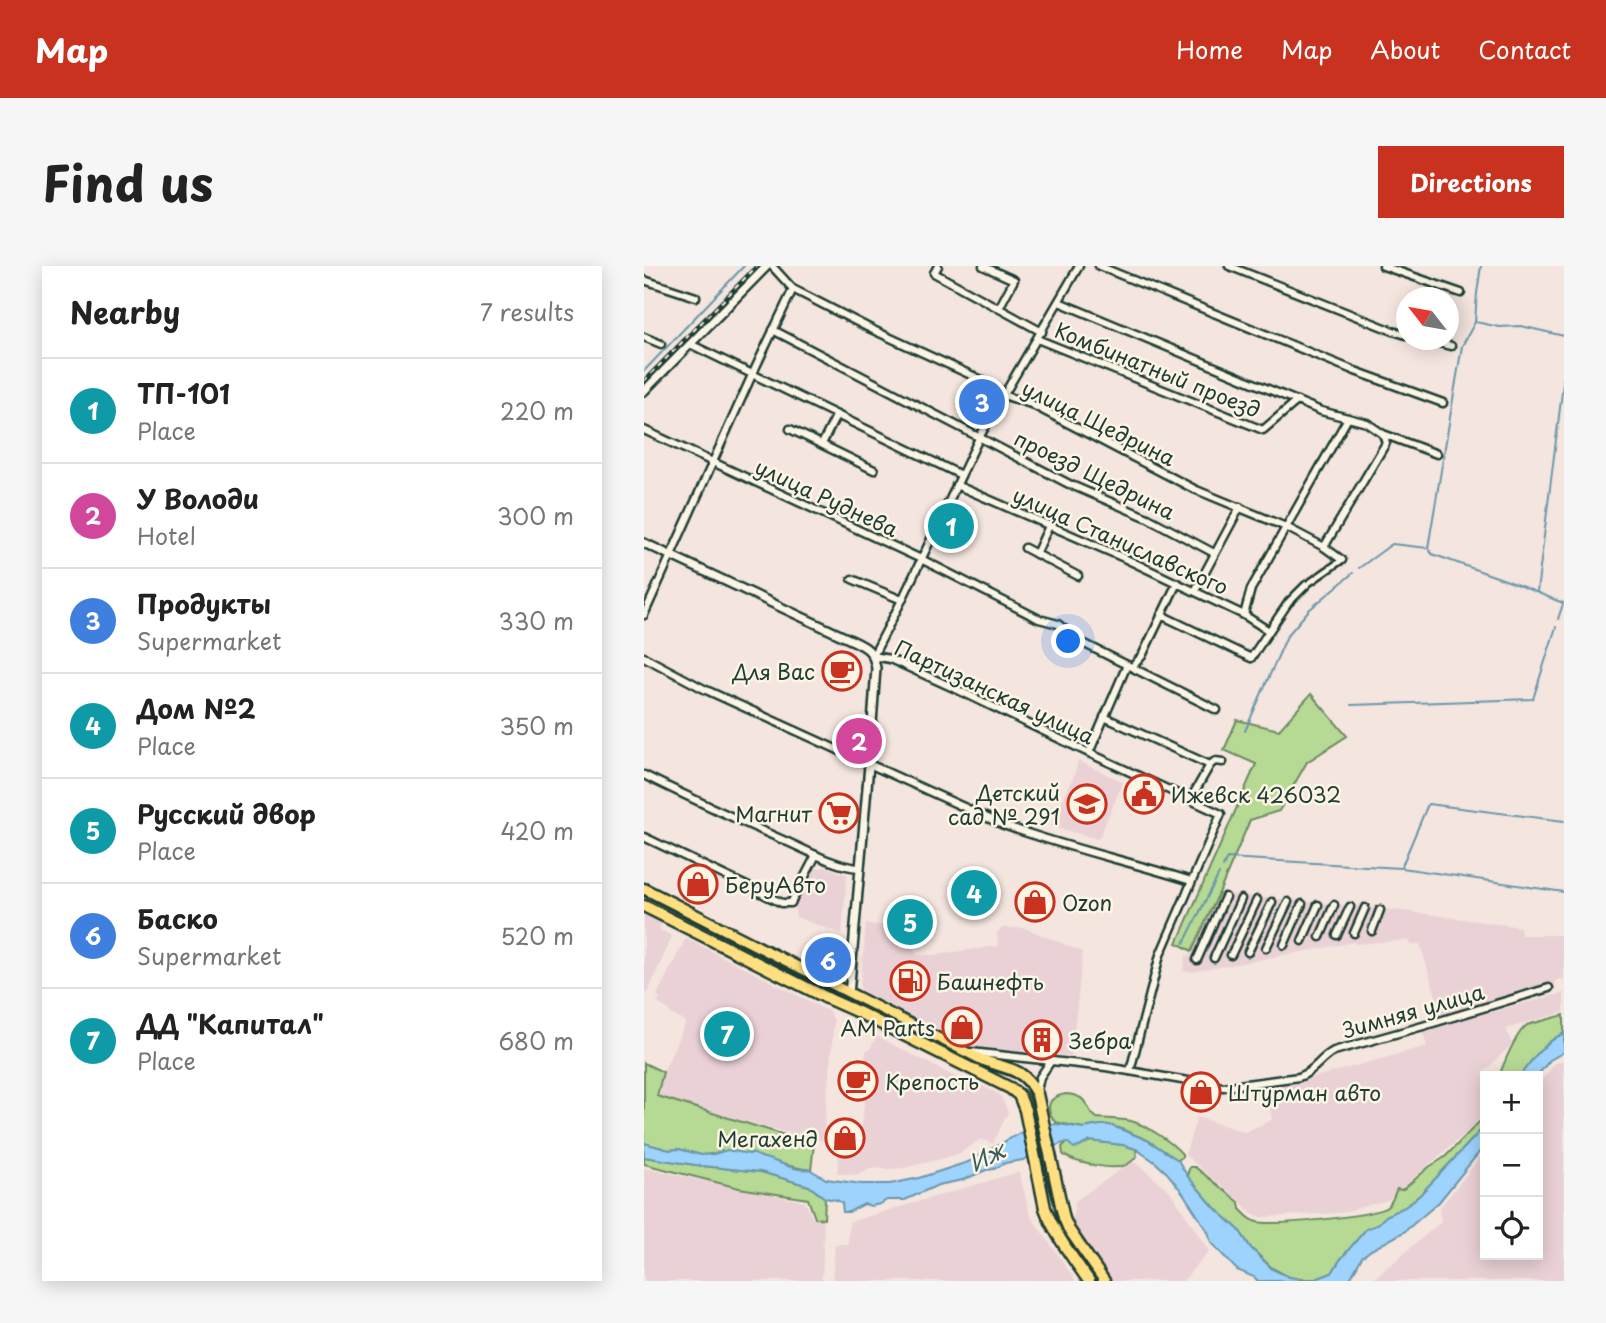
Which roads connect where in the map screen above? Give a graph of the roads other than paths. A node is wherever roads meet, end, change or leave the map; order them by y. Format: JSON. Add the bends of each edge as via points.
{"nodes":[{"id":1,"x":770,"y":266,"type":"edge"},
{"id":2,"x":937,"y":266,"type":"edge"},
{"id":3,"x":982,"y":266,"type":"edge"},
{"id":4,"x":1079,"y":266,"type":"edge"},
{"id":5,"x":1099,"y":266,"type":"edge"},
{"id":6,"x":1229,"y":266,"type":"edge"},
{"id":7,"x":1383,"y":266,"type":"edge"},
{"id":8,"x":644,"y":280,"type":"edge"},
{"id":9,"x":793,"y":289,"type":"junction"},
{"id":10,"x":1461,"y":293,"type":"dead end"},
{"id":11,"x":696,"y":297,"type":"dead end"},
{"id":12,"x":1059,"y":302,"type":"junction"},
{"id":13,"x":999,"y":309,"type":"junction"},
{"id":14,"x":773,"y":330,"type":"junction"},
{"id":15,"x":1396,"y":331,"type":"edge"},
{"id":16,"x":1042,"y":332,"type":"junction"},
{"id":17,"x":644,"y":337,"type":"edge"},
{"id":18,"x":1037,"y":340,"type":"junction"},
{"id":19,"x":661,"y":344,"type":"dead end"},
{"id":20,"x":690,"y":344,"type":"junction"},
{"id":21,"x":752,"y":375,"type":"junction"},
{"id":22,"x":644,"y":391,"type":"edge"},
{"id":23,"x":1003,"y":395,"type":"junction"},
{"id":24,"x":1297,"y":401,"type":"junction"},
{"id":25,"x":1443,"y":403,"type":"dead end"},
{"id":26,"x":836,"y":416,"type":"junction"},
{"id":27,"x":1348,"y":418,"type":"junction"},
{"id":28,"x":790,"y":429,"type":"dead end"},
{"id":29,"x":644,"y":430,"type":"edge"},
{"id":30,"x":1383,"y":434,"type":"junction"},
{"id":31,"x":980,"y":436,"type":"junction"},
{"id":32,"x":822,"y":444,"type":"junction"},
{"id":33,"x":1437,"y":454,"type":"dead end"},
{"id":34,"x":712,"y":463,"type":"junction"},
{"id":35,"x":874,"y":470,"type":"dead end"},
{"id":36,"x":961,"y":475,"type":"junction"},
{"id":37,"x":956,"y":485,"type":"junction"},
{"id":38,"x":1240,"y":507,"type":"junction"},
{"id":39,"x":1049,"y":526,"type":"junction"},
{"id":40,"x":1286,"y":527,"type":"junction"},
{"id":41,"x":644,"y":543,"type":"edge"},
{"id":42,"x":1324,"y":547,"type":"junction"},
{"id":43,"x":1025,"y":548,"type":"dead end"},
{"id":44,"x":1214,"y":553,"type":"junction"},
{"id":45,"x":1036,"y":554,"type":"junction"},
{"id":46,"x":671,"y":555,"type":"junction"},
{"id":47,"x":921,"y":559,"type":"junction"},
{"id":48,"x":1342,"y":560,"type":"joint"},
{"id":49,"x":1077,"y":576,"type":"dead end"},
{"id":50,"x":852,"y":579,"type":"dead end"},
{"id":51,"x":1177,"y":583,"type":"junction"},
{"id":52,"x":1306,"y":585,"type":"joint"},
{"id":53,"x":1195,"y":591,"type":"junction"},
{"id":54,"x":902,"y":600,"type":"junction"},
{"id":55,"x":644,"y":615,"type":"edge"},
{"id":56,"x":1161,"y":615,"type":"junction"},
{"id":57,"x":1244,"y":615,"type":"junction"},
{"id":58,"x":1269,"y":631,"type":"junction"},
{"id":59,"x":873,"y":656,"type":"junction"},
{"id":60,"x":644,"y":657,"type":"edge"},
{"id":61,"x":1130,"y":666,"type":"junction"},
{"id":62,"x":1217,"y":710,"type":"dead end"},
{"id":63,"x":1104,"y":717,"type":"junction"},
{"id":64,"x":1089,"y":753,"type":"junction"},
{"id":65,"x":1223,"y":762,"type":"dead end"},
{"id":66,"x":869,"y":765,"type":"junction"},
{"id":67,"x":1209,"y":765,"type":"junction"},
{"id":68,"x":644,"y":775,"type":"edge"},
{"id":69,"x":1190,"y":800,"type":"junction"},
{"id":70,"x":644,"y":837,"type":"edge"},
{"id":71,"x":816,"y":855,"type":"junction"},
{"id":72,"x":859,"y":868,"type":"junction"},
{"id":73,"x":1191,"y":881,"type":"junction"},
{"id":74,"x":644,"y":889,"type":"edge"},
{"id":75,"x":1225,"y":897,"type":"dead end"},
{"id":76,"x":1241,"y":899,"type":"dead end"},
{"id":77,"x":1257,"y":900,"type":"dead end"},
{"id":78,"x":1272,"y":902,"type":"dead end"},
{"id":79,"x":1288,"y":902,"type":"dead end"},
{"id":80,"x":1303,"y":904,"type":"dead end"},
{"id":81,"x":1318,"y":905,"type":"dead end"},
{"id":82,"x":1334,"y":905,"type":"dead end"},
{"id":83,"x":644,"y":906,"type":"edge"},
{"id":84,"x":1350,"y":907,"type":"dead end"},
{"id":85,"x":1365,"y":908,"type":"dead end"},
{"id":86,"x":1380,"y":910,"type":"dead end"},
{"id":87,"x":1372,"y":931,"type":"dead end"},
{"id":88,"x":1354,"y":933,"type":"dead end"},
{"id":89,"x":1337,"y":935,"type":"dead end"},
{"id":90,"x":1320,"y":937,"type":"dead end"},
{"id":91,"x":1302,"y":941,"type":"dead end"},
{"id":92,"x":1284,"y":945,"type":"dead end"},
{"id":93,"x":1266,"y":948,"type":"dead end"},
{"id":94,"x":1248,"y":952,"type":"dead end"},
{"id":95,"x":1231,"y":955,"type":"dead end"},
{"id":96,"x":1214,"y":958,"type":"dead end"},
{"id":97,"x":1197,"y":960,"type":"dead end"},
{"id":98,"x":1549,"y":988,"type":"dead end"},
{"id":99,"x":849,"y":995,"type":"junction"},
{"id":100,"x":847,"y":1006,"type":"junction"},
{"id":101,"x":962,"y":1051,"type":"junction"},
{"id":102,"x":1051,"y":1061,"type":"junction"},
{"id":103,"x":1130,"y":1072,"type":"junction"},
{"id":104,"x":1037,"y":1094,"type":"junction"},
{"id":105,"x":1089,"y":1281,"type":"edge"},
{"id":106,"x":1104,"y":1281,"type":"edge"}],
"edges":[{"from":1,"to":9,"type":"street","name":"улица Щедрина"},
{"from":1,"to":20,"type":"street"},
{"from":2,"to":13,"type":"street","name":"Комбинатный проезд","via":[[934,273]]},
{"from":3,"to":13,"type":"street","via":[[1014,281]]},
{"from":4,"to":12,"type":"street"},
{"from":5,"to":25,"type":"street"},
{"from":6,"to":15,"type":"street"},
{"from":7,"to":10,"type":"street"},
{"from":8,"to":11,"type":"street"},
{"from":9,"to":14,"type":"street"},
{"from":9,"to":23,"type":"street","name":"улица Щедрина","via":[[995,386]]},
{"from":12,"to":16,"type":"street"},
{"from":12,"to":24,"type":"street","name":"Комбинатный проезд"},
{"from":13,"to":16,"type":"street","name":"Комбинатный проезд"},
{"from":14,"to":21,"type":"street"},
{"from":14,"to":31,"type":"street","name":"проезд Щедрина"},
{"from":16,"to":18,"type":"street"},
{"from":17,"to":19,"type":"street"},
{"from":18,"to":23,"type":"street"},
{"from":18,"to":24,"type":"street","name":"Комбинатный проезд","via":[[1263,430]]},
{"from":20,"to":21,"type":"street"},
{"from":20,"to":22,"type":"street"},
{"from":21,"to":26,"type":"street"},
{"from":21,"to":34,"type":"street"},
{"from":23,"to":31,"type":"street"},
{"from":23,"to":38,"type":"street","name":"улица Щедрина","via":[[1031,404],[1194,489]]},
{"from":24,"to":27,"type":"street","name":"Комбинатный проезд"},
{"from":26,"to":32,"type":"street"},
{"from":26,"to":36,"type":"street"},
{"from":27,"to":30,"type":"street","name":"Комбинатный проезд"},
{"from":27,"to":40,"type":"street"},
{"from":28,"to":32,"type":"street"},
{"from":29,"to":34,"type":"street","name":"улица Руднева"},
{"from":30,"to":33,"type":"street","name":"Комбинатный проезд"},
{"from":30,"to":42,"type":"street","via":[[1386,443]]},
{"from":31,"to":36,"type":"street"},
{"from":31,"to":44,"type":"street","name":"проезд Щедрина"},
{"from":32,"to":35,"type":"street"},
{"from":34,"to":46,"type":"street"},
{"from":34,"to":47,"type":"street","name":"улица Руднева"},
{"from":36,"to":37,"type":"street"},
{"from":37,"to":39,"type":"street","name":"улица Станиславского"},
{"from":37,"to":47,"type":"street"},
{"from":38,"to":40,"type":"street","name":"улица Щедрина"},
{"from":38,"to":44,"type":"street"},
{"from":39,"to":45,"type":"street"},
{"from":39,"to":51,"type":"street","name":"улица Станиславского"},
{"from":40,"to":42,"type":"street","name":"улица Щедрина"},
{"from":40,"to":57,"type":"street","via":[[1251,589]]},
{"from":41,"to":46,"type":"street","name":"Партизанская улица"},
{"from":42,"to":48,"type":"street","name":"улица Щедрина"},
{"from":43,"to":45,"type":"street"},
{"from":44,"to":53,"type":"street"},
{"from":45,"to":49,"type":"street"},
{"from":46,"to":55,"type":"street"},
{"from":46,"to":59,"type":"street","name":"Партизанская улица","via":[[868,649]]},
{"from":47,"to":54,"type":"street"},
{"from":47,"to":61,"type":"street","name":"улица Руднева","via":[[1039,620],[1058,624],[1079,641]]},
{"from":48,"to":52,"type":"street"},
{"from":50,"to":54,"type":"street"},
{"from":51,"to":53,"type":"street","name":"улица Станиславского"},
{"from":51,"to":56,"type":"street"},
{"from":52,"to":58,"type":"street","via":[[1287,603]]},
{"from":53,"to":57,"type":"street","name":"улица Станиславского"},
{"from":54,"to":59,"type":"street"},
{"from":56,"to":58,"type":"street","via":[[1251,658]]},
{"from":56,"to":61,"type":"street","via":[[1142,656]]},
{"from":57,"to":58,"type":"street","name":"улица Станиславского"},
{"from":59,"to":64,"type":"street","name":"Партизанская улица","via":[[890,659]]},
{"from":59,"to":66,"type":"street"},
{"from":60,"to":66,"type":"street"},
{"from":61,"to":62,"type":"street","name":"улица Руднева"},
{"from":61,"to":63,"type":"street"},
{"from":63,"to":64,"type":"street"},
{"from":63,"to":67,"type":"street"},
{"from":64,"to":69,"type":"street","name":"Партизанская улица"},
{"from":65,"to":67,"type":"street"},
{"from":66,"to":72,"type":"street"},
{"from":66,"to":73,"type":"street","via":[[1035,837]]},
{"from":67,"to":69,"type":"street"},
{"from":68,"to":71,"type":"street"},
{"from":69,"to":73,"type":"street","name":"Партизанская улица","via":[[1221,814]]},
{"from":70,"to":71,"type":"street","via":[[791,904]]},
{"from":71,"to":72,"type":"street"},
{"from":72,"to":99,"type":"street"},
{"from":73,"to":103,"type":"street","via":[[1160,955]]},
{"from":74,"to":99,"type":"main road"},
{"from":75,"to":97,"type":"street"},
{"from":76,"to":96,"type":"street"},
{"from":77,"to":95,"type":"street"},
{"from":78,"to":94,"type":"street"},
{"from":79,"to":93,"type":"street"},
{"from":80,"to":92,"type":"street"},
{"from":81,"to":91,"type":"street"},
{"from":82,"to":90,"type":"street"},
{"from":83,"to":100,"type":"main road"},
{"from":84,"to":89,"type":"street"},
{"from":85,"to":88,"type":"street"},
{"from":86,"to":87,"type":"street"},
{"from":98,"to":103,"type":"street","name":"Зимняя улица","via":[[1334,1051],[1299,1077],[1223,1087]]},
{"from":99,"to":100,"type":"main road"},
{"from":99,"to":101,"type":"main road"},
{"from":100,"to":105,"type":"main road","via":[[1002,1083],[1019,1096],[1045,1208]]},
{"from":101,"to":102,"type":"street","name":"Зимняя улица"},
{"from":101,"to":104,"type":"main road","via":[[1024,1075]]},
{"from":102,"to":103,"type":"street","name":"Зимняя улица"},
{"from":102,"to":104,"type":"street","via":[[1040,1077]]},
{"from":104,"to":106,"type":"main road","via":[[1064,1219]]}]}
